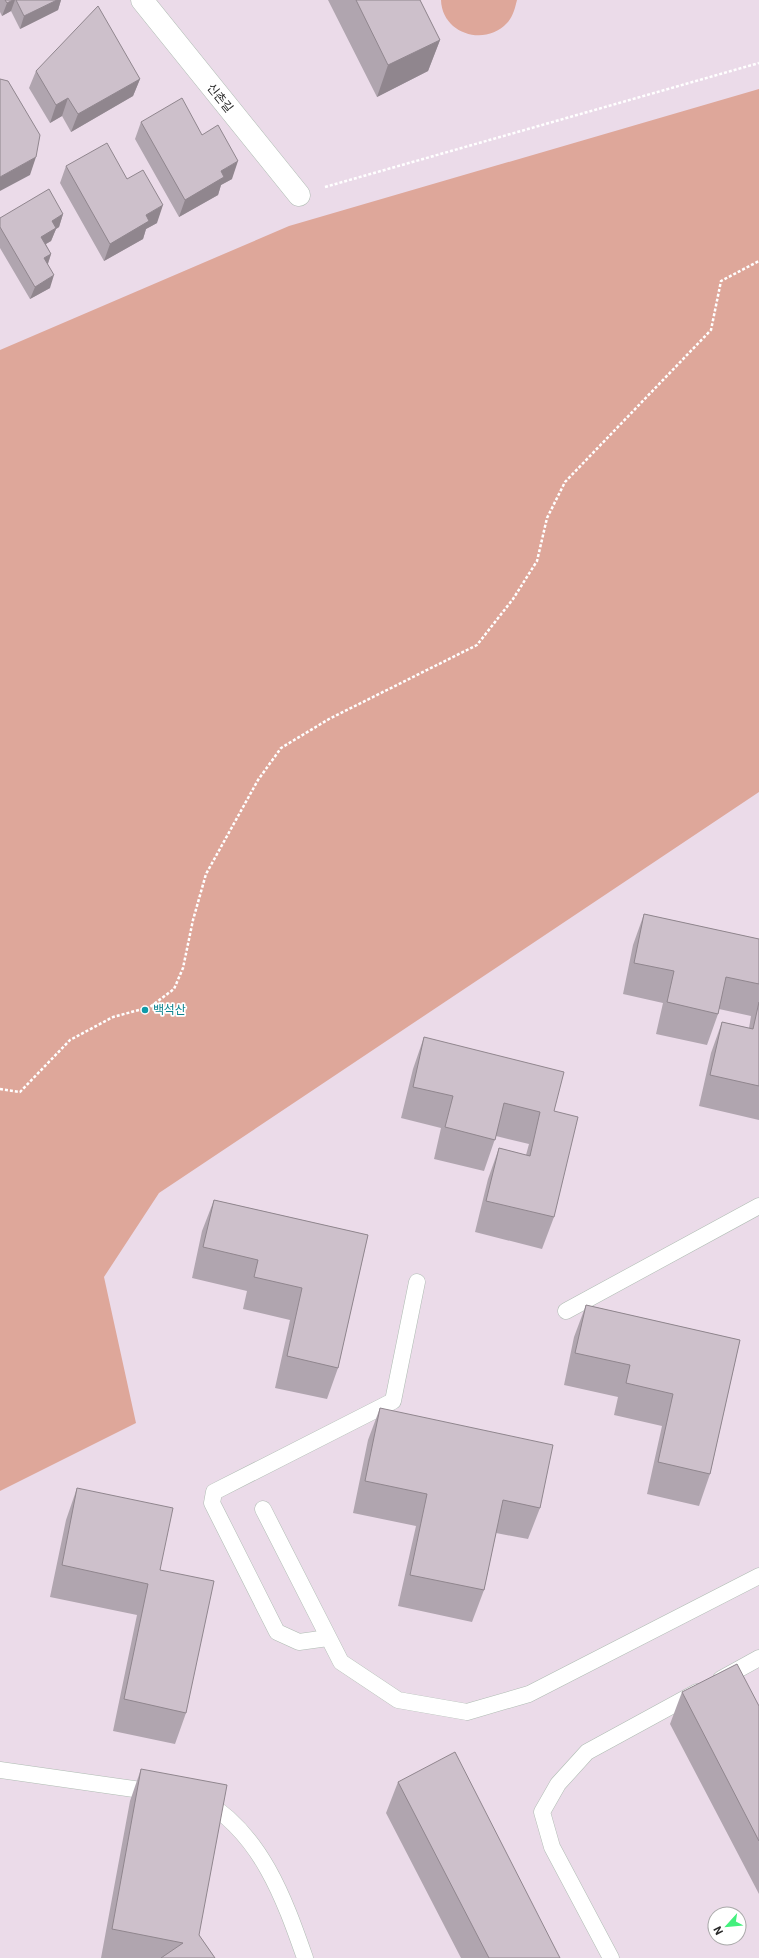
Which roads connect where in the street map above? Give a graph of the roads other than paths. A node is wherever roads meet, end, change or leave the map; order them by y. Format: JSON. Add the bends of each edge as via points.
{"nodes":[{"id":1,"x":142,"y":0,"type":"edge"},
{"id":2,"x":299,"y":195,"type":"road end"},
{"id":3,"x":759,"y":1206,"type":"edge"},
{"id":4,"x":417,"y":1282,"type":"dead end"},
{"id":5,"x":566,"y":1311,"type":"dead end"},
{"id":6,"x":263,"y":1509,"type":"dead end"},
{"id":7,"x":759,"y":1576,"type":"edge"},
{"id":8,"x":328,"y":1638,"type":"junction"},
{"id":9,"x":759,"y":1658,"type":"edge"},
{"id":10,"x":0,"y":1770,"type":"edge"},
{"id":11,"x":305,"y":1958,"type":"edge"},
{"id":12,"x":611,"y":1958,"type":"edge"}],
"edges":[{"from":1,"to":2,"type":"street","name":"신촌길"},
{"from":3,"to":5,"type":"lane"},
{"from":4,"to":8,"type":"lane","via":[[393,1401],[214,1492],[212,1503],[277,1632],[299,1642]]},
{"from":6,"to":8,"type":"lane"},
{"from":7,"to":8,"type":"lane","via":[[529,1694],[467,1712],[398,1700],[341,1662]]},
{"from":9,"to":12,"type":"lane","via":[[587,1752],[558,1784],[542,1812],[552,1847]]},
{"from":10,"to":11,"type":"lane","via":[[201,1798],[214,1806],[232,1820],[246,1836],[275,1881]]}]}
